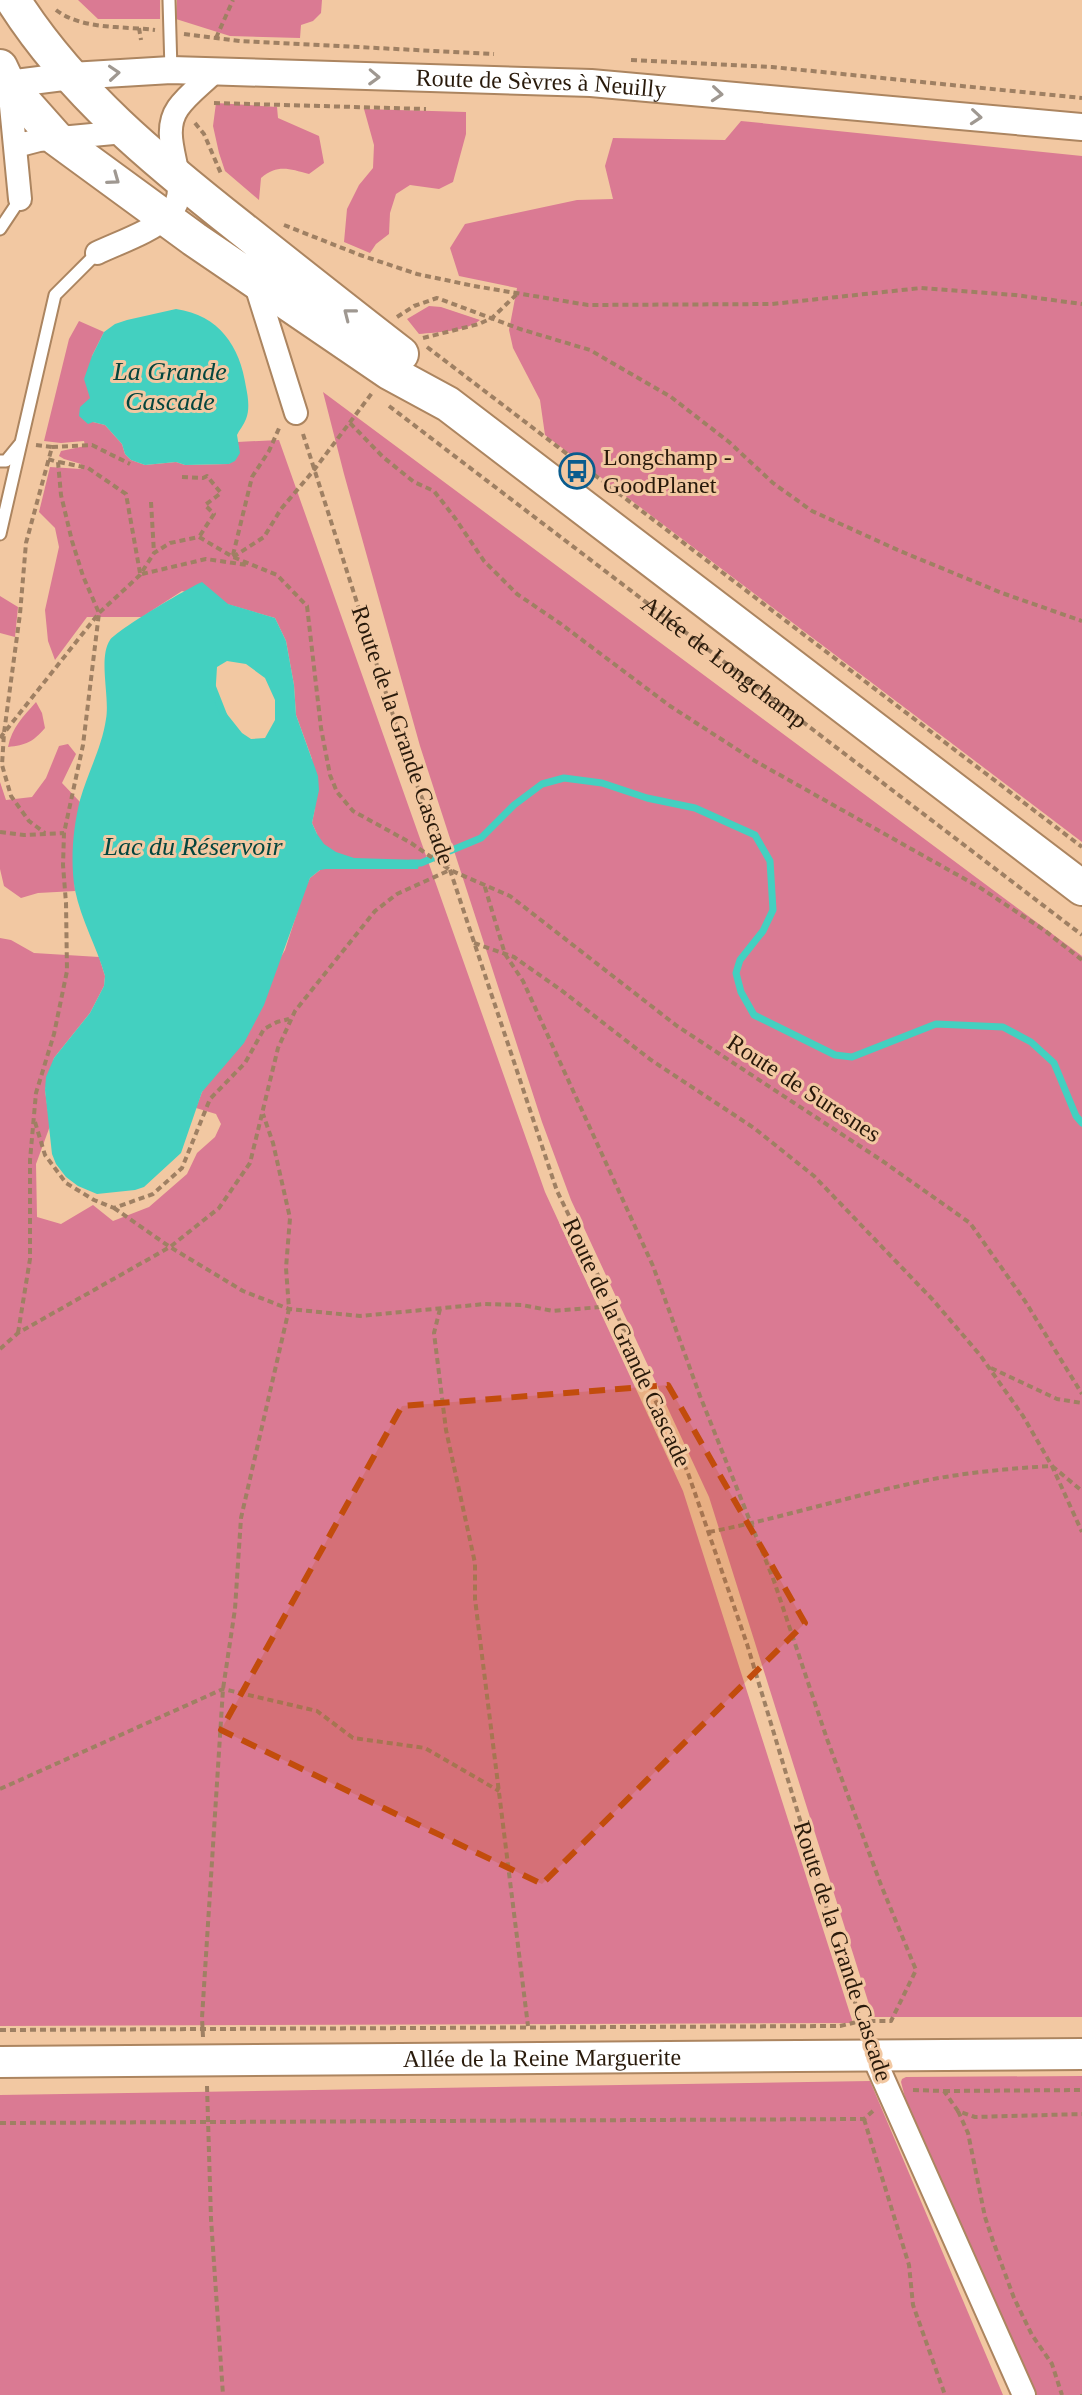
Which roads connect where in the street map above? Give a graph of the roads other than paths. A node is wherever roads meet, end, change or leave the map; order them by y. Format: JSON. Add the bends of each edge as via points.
{"nodes":[{"id":1,"x":13,"y":0,"type":"edge"},
{"id":2,"x":169,"y":0,"type":"edge"},
{"id":3,"x":171,"y":70,"type":"junction"},
{"id":4,"x":213,"y":73,"type":"junction"},
{"id":5,"x":71,"y":76,"type":"junction"},
{"id":6,"x":3,"y":78,"type":"edge"},
{"id":7,"x":1082,"y":127,"type":"edge"},
{"id":8,"x":124,"y":132,"type":"junction"},
{"id":9,"x":56,"y":138,"type":"junction"},
{"id":10,"x":16,"y":146,"type":"junction"},
{"id":11,"x":178,"y":180,"type":"junction"},
{"id":12,"x":20,"y":199,"type":"joint"},
{"id":13,"x":167,"y":218,"type":"junction"},
{"id":14,"x":0,"y":229,"type":"edge"},
{"id":15,"x":97,"y":253,"type":"joint"},
{"id":16,"x":254,"y":279,"type":"junction"},
{"id":17,"x":448,"y":404,"type":"junction"},
{"id":18,"x":297,"y":416,"type":"road end"},
{"id":19,"x":22,"y":442,"type":"junction"},
{"id":20,"x":0,"y":461,"type":"edge"},
{"id":21,"x":0,"y":534,"type":"edge"},
{"id":22,"x":1082,"y":888,"type":"edge"},
{"id":23,"x":1082,"y":2054,"type":"edge"},
{"id":24,"x":873,"y":2056,"type":"junction"},
{"id":25,"x":0,"y":2062,"type":"edge"},
{"id":26,"x":1024,"y":2395,"type":"edge"}],
"edges":[{"from":1,"to":5,"type":"main road","name":"Allée de Longchamp"},
{"from":2,"to":3,"type":"lane"},
{"from":3,"to":4,"type":"street","name":"Route de Sèvres à Neuilly"},
{"from":5,"to":3,"type":"street","name":"Route de Sèvres à Neuilly","one_way":true},
{"from":4,"to":7,"type":"street","name":"Route de Sèvres à Neuilly","one_way":true,"via":[[591,83]]},
{"from":4,"to":11,"type":"street","via":[[173,120]]},
{"from":5,"to":6,"type":"street","name":"Route de Sèvres à Neuilly"},
{"from":5,"to":8,"type":"main road","name":"Allée de Longchamp"},
{"from":6,"to":9,"type":"main road","name":"Allée de Longchamp"},
{"from":6,"to":10,"type":"street"},
{"from":8,"to":9,"type":"street"},
{"from":8,"to":11,"type":"main road","name":"Allée de Longchamp"},
{"from":9,"to":10,"type":"street"},
{"from":9,"to":13,"type":"main road","name":"Allée de Longchamp","one_way":true},
{"from":10,"to":12,"type":"street"},
{"from":11,"to":13,"type":"street","via":[[178,200]]},
{"from":17,"to":11,"type":"main road","name":"Allée de Longchamp","one_way":true,"via":[[402,356]]},
{"from":12,"to":14,"type":"lane"},
{"from":13,"to":15,"type":"street"},
{"from":13,"to":16,"type":"main road","name":"Allée de Longchamp"},
{"from":15,"to":19,"type":"lane","via":[[55,295]]},
{"from":16,"to":17,"type":"main road","name":"Allée de Longchamp","via":[[389,372]]},
{"from":16,"to":18,"type":"street"},
{"from":17,"to":22,"type":"main road","name":"Allée de Longchamp"},
{"from":19,"to":20,"type":"lane"},
{"from":19,"to":21,"type":"lane"},
{"from":23,"to":24,"type":"main road","name":"Allée de la Reine Marguerite"},
{"from":24,"to":25,"type":"main road","name":"Allée de la Reine Marguerite"},
{"from":24,"to":26,"type":"street","name":"Route de la Grande Cascade"}]}
